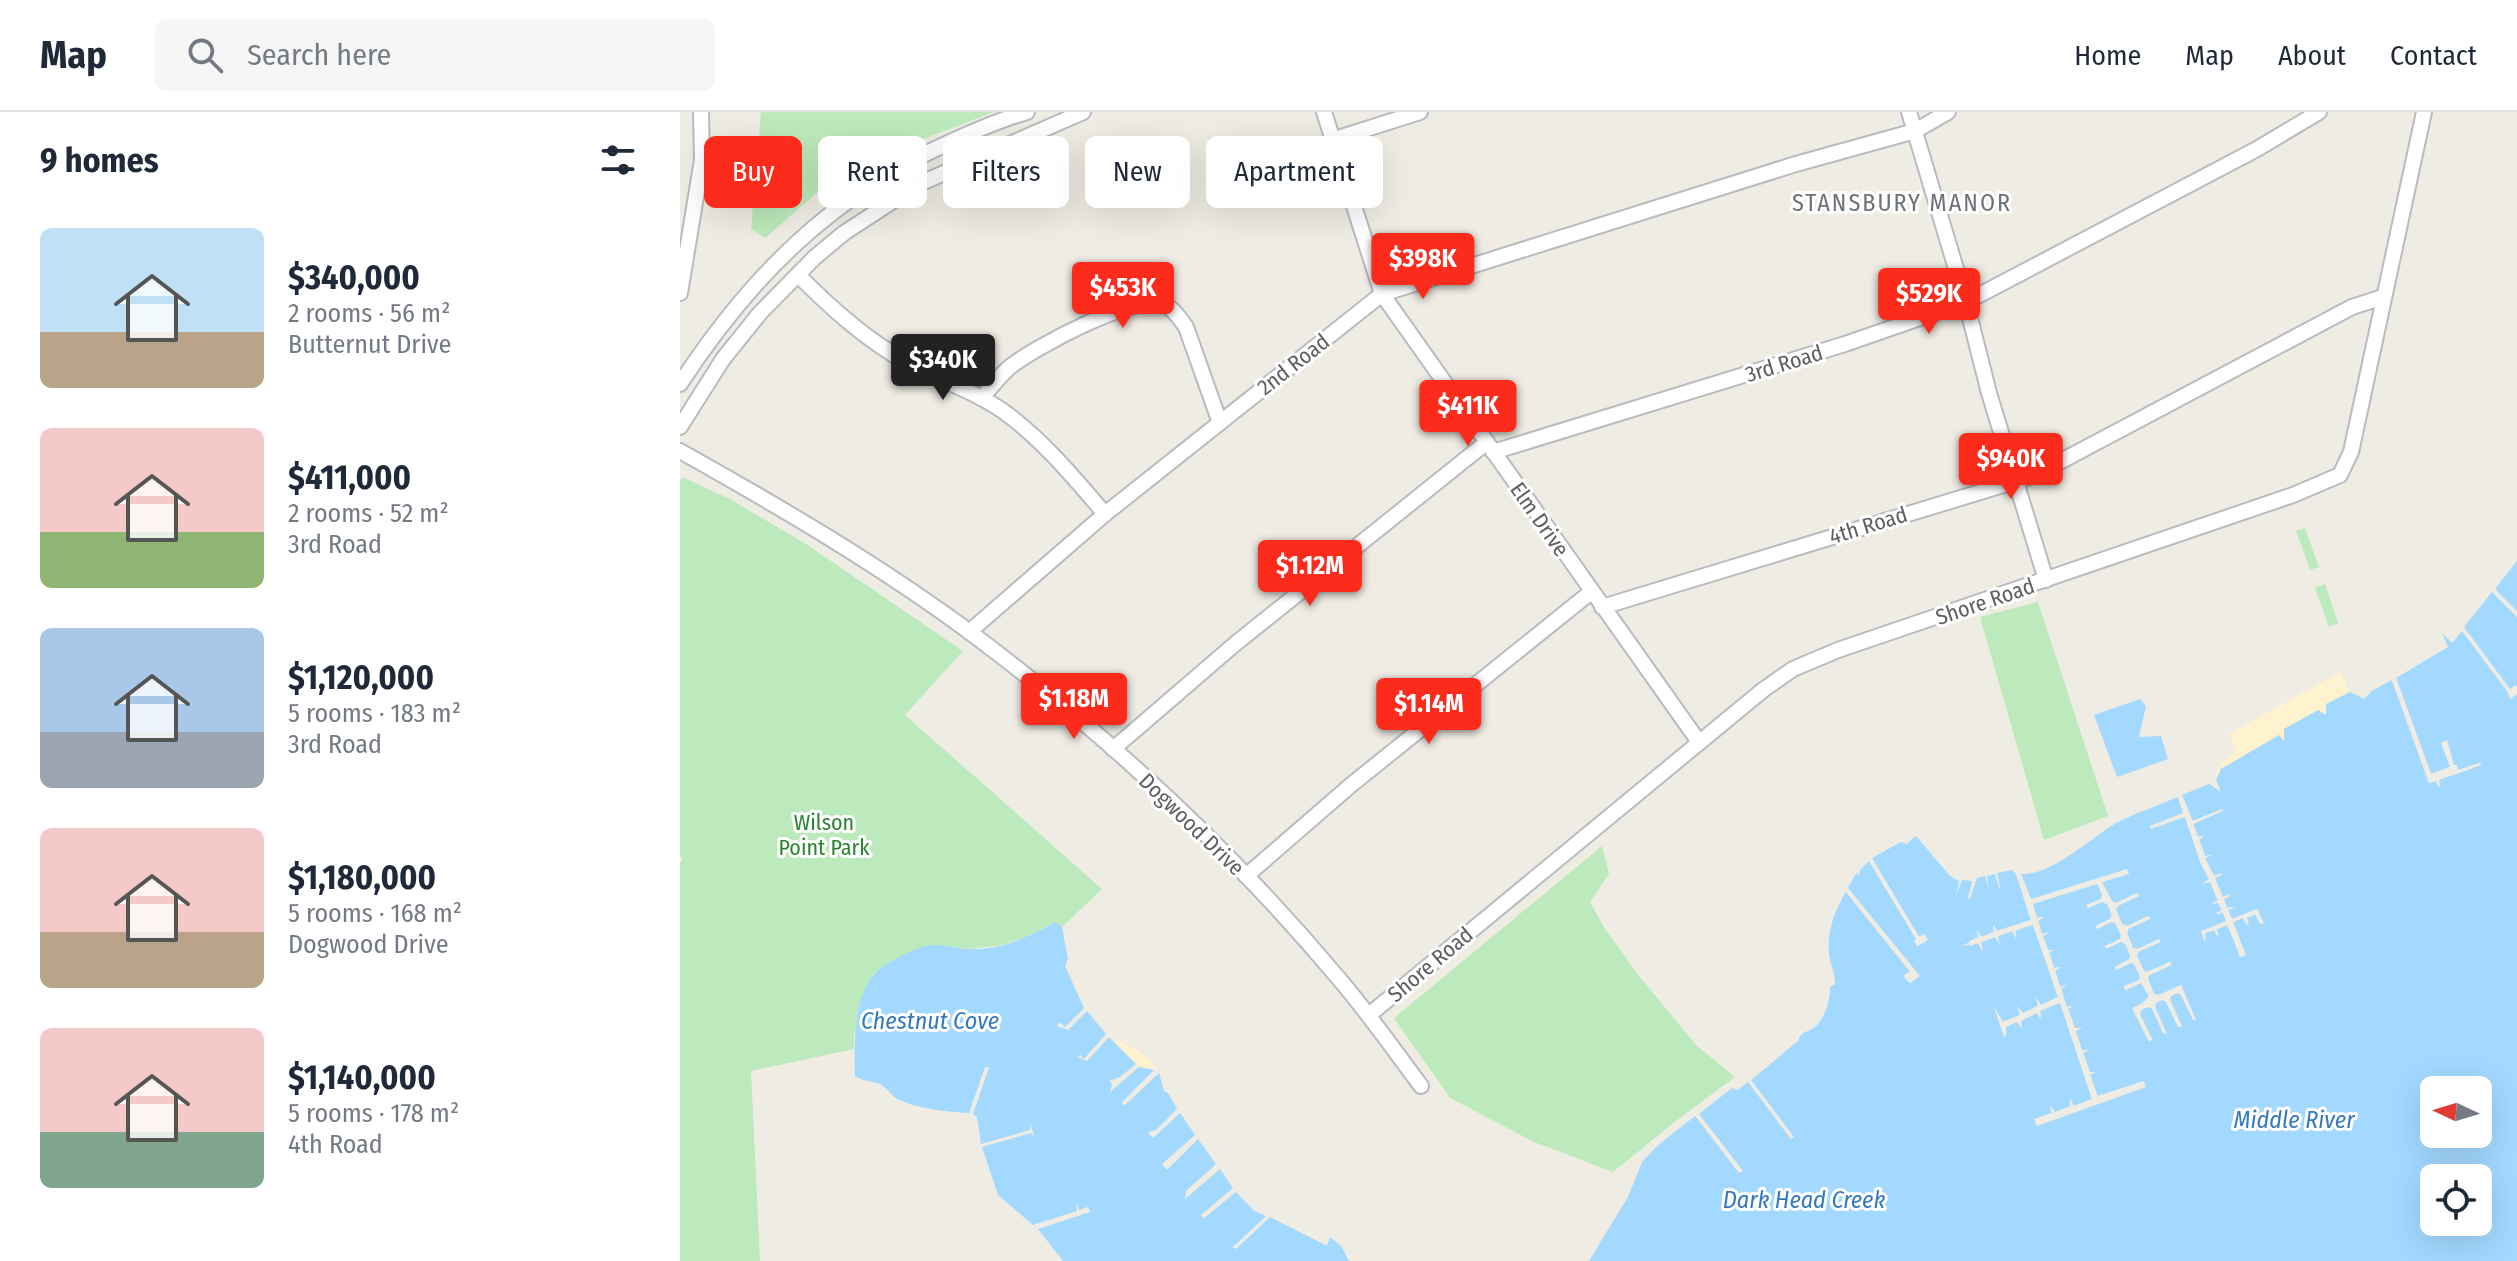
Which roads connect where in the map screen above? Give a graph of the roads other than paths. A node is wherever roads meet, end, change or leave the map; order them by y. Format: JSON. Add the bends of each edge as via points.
{"nodes":[{"id":1,"x":701,"y":112,"type":"edge"},
{"id":2,"x":1027,"y":112,"type":"edge"},
{"id":3,"x":1083,"y":112,"type":"edge"},
{"id":4,"x":1324,"y":112,"type":"edge"},
{"id":5,"x":1420,"y":112,"type":"edge"},
{"id":6,"x":1909,"y":112,"type":"edge"},
{"id":7,"x":1948,"y":112,"type":"edge"},
{"id":8,"x":2319,"y":112,"type":"edge"},
{"id":9,"x":2424,"y":112,"type":"edge"},
{"id":10,"x":1915,"y":131,"type":"junction"},
{"id":11,"x":1331,"y":136,"type":"edge"},
{"id":12,"x":1345,"y":136,"type":"edge"},
{"id":13,"x":1354,"y":208,"type":"edge"},
{"id":14,"x":798,"y":275,"type":"junction"},
{"id":15,"x":680,"y":293,"type":"edge"},
{"id":16,"x":1382,"y":294,"type":"junction"},
{"id":17,"x":2383,"y":297,"type":"junction"},
{"id":18,"x":1966,"y":302,"type":"junction"},
{"id":19,"x":680,"y":384,"type":"edge"},
{"id":20,"x":981,"y":398,"type":"junction"},
{"id":21,"x":1220,"y":423,"type":"junction"},
{"id":22,"x":680,"y":427,"type":"edge"},
{"id":23,"x":1490,"y":447,"type":"junction"},
{"id":24,"x":680,"y":451,"type":"edge"},
{"id":25,"x":2015,"y":480,"type":"junction"},
{"id":26,"x":1105,"y":514,"type":"junction"},
{"id":27,"x":2046,"y":580,"type":"junction"},
{"id":28,"x":1591,"y":592,"type":"junction"},
{"id":29,"x":1602,"y":607,"type":"junction"},
{"id":30,"x":969,"y":632,"type":"junction"},
{"id":31,"x":1699,"y":742,"type":"junction"},
{"id":32,"x":1113,"y":749,"type":"junction"},
{"id":33,"x":1246,"y":876,"type":"junction"},
{"id":34,"x":1369,"y":1015,"type":"junction"},
{"id":35,"x":1421,"y":1086,"type":"dead end"}],
"edges":[{"from":1,"to":15,"type":"street","via":[[702,160]]},
{"from":2,"to":19,"type":"street","via":[[913,159],[839,206],[760,280]]},
{"from":3,"to":14,"type":"street","via":[[919,184],[844,233]]},
{"from":4,"to":11,"type":"street","name":"Elm Drive"},
{"from":5,"to":12,"type":"street"},
{"from":6,"to":10,"type":"street"},
{"from":7,"to":10,"type":"street","name":"2nd Road"},
{"from":8,"to":18,"type":"street","name":"3rd Road"},
{"from":9,"to":17,"type":"street","name":"Shore Road"},
{"from":10,"to":16,"type":"street","name":"2nd Road"},
{"from":10,"to":18,"type":"street"},
{"from":13,"to":16,"type":"street","name":"Elm Drive"},
{"from":14,"to":20,"type":"street","via":[[874,341]]},
{"from":14,"to":22,"type":"street","via":[[737,340]]},
{"from":16,"to":21,"type":"street","name":"2nd Road"},
{"from":16,"to":23,"type":"street","name":"Elm Drive"},
{"from":17,"to":25,"type":"street","name":"4th Road","via":[[2352,307],[2033,476]]},
{"from":17,"to":27,"type":"street","name":"Shore Road","via":[[2351,452],[2340,475]]},
{"from":18,"to":23,"type":"street","name":"3rd Road","via":[[1845,344]]},
{"from":18,"to":25,"type":"street"},
{"from":20,"to":21,"type":"street","via":[[1035,350],[1115,312],[1152,302],[1166,305],[1186,327]]},
{"from":20,"to":26,"type":"street","via":[[1052,454]]},
{"from":21,"to":26,"type":"street","name":"2nd Road"},
{"from":23,"to":28,"type":"street","name":"Elm Drive"},
{"from":23,"to":32,"type":"street","name":"3rd Road","via":[[1235,644]]},
{"from":24,"to":30,"type":"street","name":"Dogwood Drive","via":[[815,527]]},
{"from":25,"to":27,"type":"street"},
{"from":25,"to":29,"type":"street","name":"4th Road"},
{"from":26,"to":30,"type":"street","name":"2nd Road"},
{"from":27,"to":31,"type":"street","name":"Shore Road","via":[[1804,663]]},
{"from":28,"to":29,"type":"street","name":"Elm Drive"},
{"from":28,"to":33,"type":"street"},
{"from":29,"to":31,"type":"street","name":"Elm Drive"},
{"from":30,"to":32,"type":"street","name":"Dogwood Drive"},
{"from":31,"to":34,"type":"street","name":"Shore Road"},
{"from":32,"to":33,"type":"street","name":"Dogwood Drive"},
{"from":33,"to":34,"type":"street","name":"Dogwood Drive"},
{"from":34,"to":35,"type":"street","name":"Dogwood Drive"}]}
